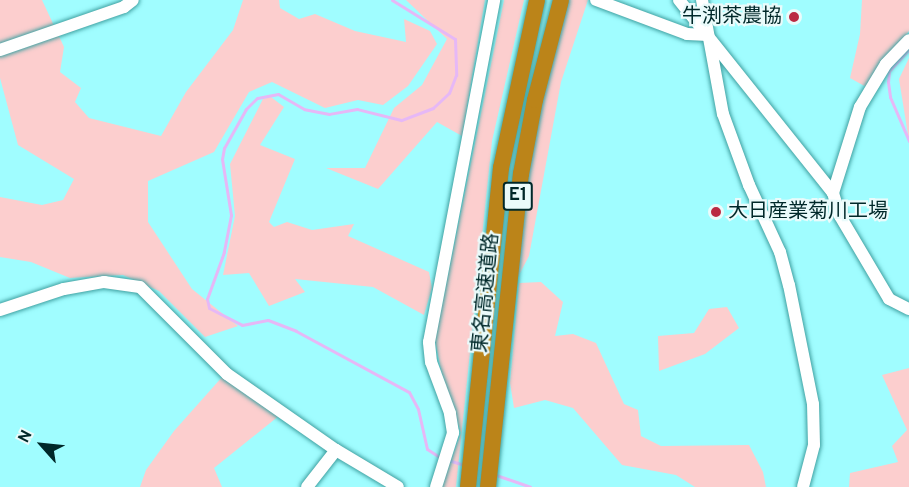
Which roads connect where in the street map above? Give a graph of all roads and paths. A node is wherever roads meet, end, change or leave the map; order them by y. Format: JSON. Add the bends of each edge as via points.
{"nodes":[{"id":1,"x":133,"y":0,"type":"edge"},
{"id":2,"x":494,"y":0,"type":"edge"},
{"id":3,"x":537,"y":0,"type":"edge"},
{"id":4,"x":561,"y":0,"type":"edge"},
{"id":5,"x":596,"y":0,"type":"edge"},
{"id":6,"x":679,"y":0,"type":"edge"},
{"id":7,"x":702,"y":0,"type":"edge"},
{"id":8,"x":708,"y":35,"type":"junction"},
{"id":9,"x":909,"y":40,"type":"edge"},
{"id":10,"x":0,"y":50,"type":"edge"},
{"id":11,"x":833,"y":193,"type":"junction"},
{"id":12,"x":909,"y":309,"type":"edge"},
{"id":13,"x":0,"y":310,"type":"edge"},
{"id":14,"x":336,"y":450,"type":"junction"},
{"id":15,"x":307,"y":487,"type":"edge"},
{"id":16,"x":398,"y":487,"type":"edge"},
{"id":17,"x":436,"y":487,"type":"edge"},
{"id":18,"x":468,"y":487,"type":"edge"},
{"id":19,"x":488,"y":487,"type":"edge"},
{"id":20,"x":803,"y":487,"type":"edge"}],
"edges":[{"from":1,"to":10,"type":"street","via":[[123,7]]},
{"from":2,"to":17,"type":"street","via":[[431,323],[431,362],[450,413],[453,433]]},
{"from":3,"to":18,"type":"highway","name":"東名高速道路","number":"E1","via":[[501,168]]},
{"from":4,"to":19,"type":"highway","name":"東名高速道路","number":"E1","via":[[521,174]]},
{"from":5,"to":8,"type":"street","via":[[687,34]]},
{"from":6,"to":8,"type":"street"},
{"from":7,"to":8,"type":"street"},
{"from":8,"to":11,"type":"street"},
{"from":8,"to":20,"type":"street","via":[[723,114],[749,185],[780,252],[789,285],[813,404],[814,445]]},
{"from":9,"to":11,"type":"street","via":[[886,64],[860,107]]},
{"from":11,"to":12,"type":"street","via":[[840,216],[889,299]]},
{"from":13,"to":14,"type":"street","via":[[64,289],[94,284],[140,287],[227,374]]},
{"from":14,"to":15,"type":"street"},
{"from":14,"to":16,"type":"street"}]}
